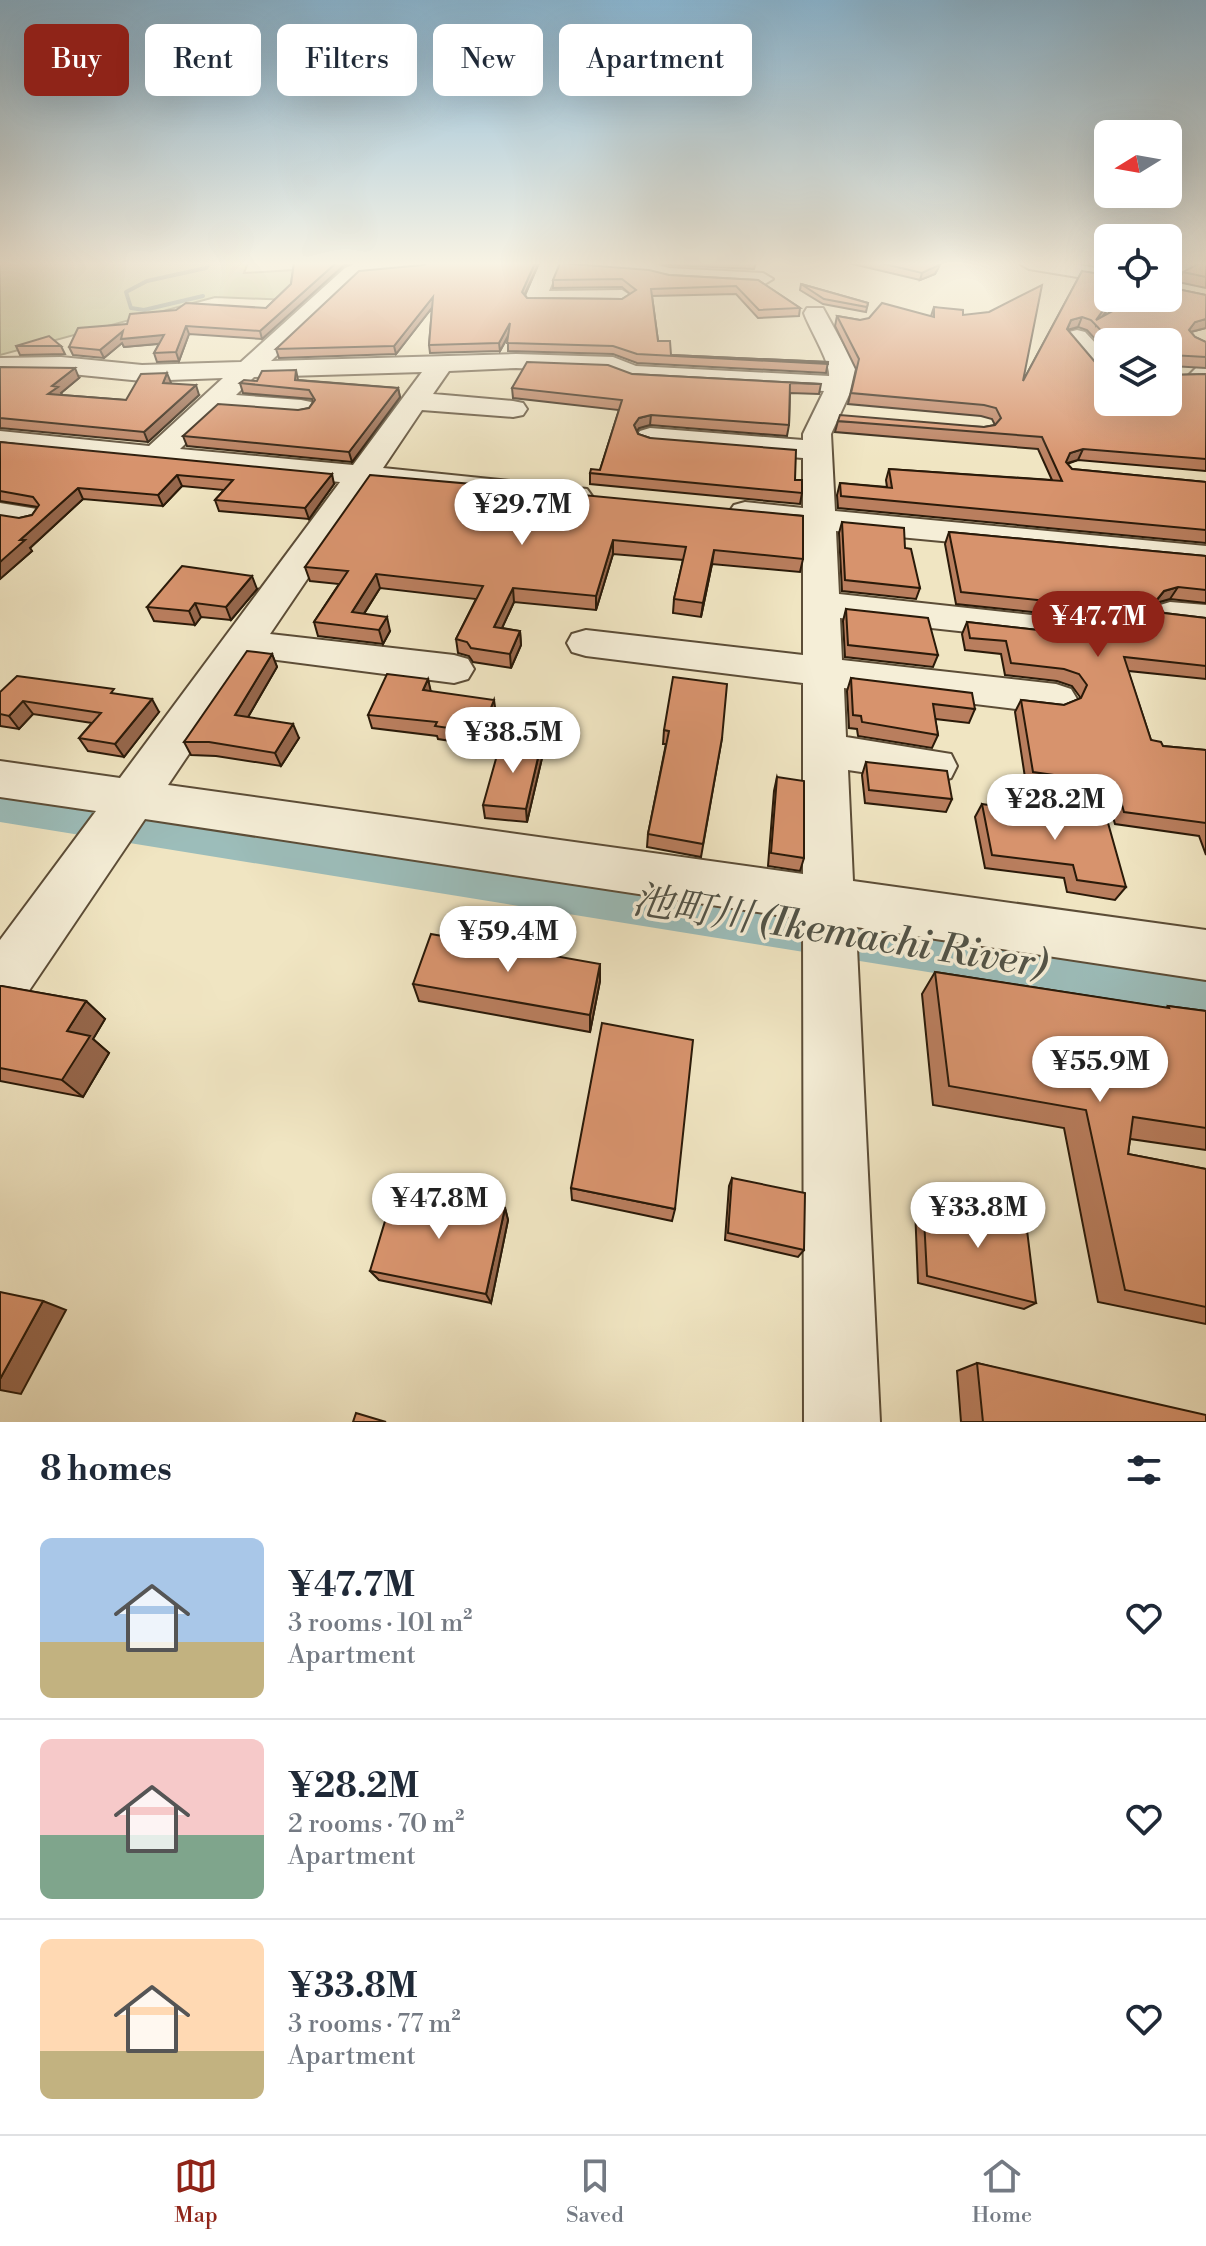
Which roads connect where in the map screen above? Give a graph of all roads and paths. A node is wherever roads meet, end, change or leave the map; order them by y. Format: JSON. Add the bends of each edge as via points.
{"nodes":[{"id":1,"x":290,"y":329,"type":"edge"},
{"id":2,"x":819,"y":329,"type":"edge"},
{"id":3,"x":1077,"y":337,"type":"edge"},
{"id":4,"x":1094,"y":357,"type":"edge"},
{"id":5,"x":442,"y":362,"type":"junction"},
{"id":6,"x":0,"y":366,"type":"edge"},
{"id":7,"x":249,"y":368,"type":"junction"},
{"id":8,"x":1077,"y":383,"type":"edge"},
{"id":9,"x":1094,"y":383,"type":"edge"},
{"id":10,"x":835,"y":398,"type":"junction"},
{"id":11,"x":214,"y":401,"type":"junction"},
{"id":12,"x":414,"y":401,"type":"junction"},
{"id":13,"x":862,"y":407,"type":"edge"},
{"id":14,"x":301,"y":408,"type":"edge"},
{"id":15,"x":513,"y":409,"type":"dead end"},
{"id":16,"x":650,"y":437,"type":"edge"},
{"id":17,"x":0,"y":440,"type":"edge"},
{"id":18,"x":817,"y":450,"type":"junction"},
{"id":19,"x":158,"y":453,"type":"junction"},
{"id":20,"x":352,"y":488,"type":"junction"},
{"id":21,"x":507,"y":489,"type":"junction"},
{"id":22,"x":599,"y":498,"type":"edge"},
{"id":23,"x":710,"y":508,"type":"edge"},
{"id":24,"x":458,"y":512,"type":"edge"},
{"id":25,"x":820,"y":518,"type":"junction"},
{"id":26,"x":562,"y":524,"type":"edge"},
{"id":27,"x":1206,"y":556,"type":"edge"},
{"id":28,"x":822,"y":604,"type":"junction"},
{"id":29,"x":1040,"y":628,"type":"edge"},
{"id":30,"x":242,"y":643,"type":"junction"},
{"id":31,"x":586,"y":643,"type":"dead end"},
{"id":32,"x":454,"y":669,"type":"dead end"},
{"id":33,"x":823,"y":670,"type":"junction"},
{"id":34,"x":1056,"y":699,"type":"dead end"},
{"id":35,"x":824,"y":750,"type":"junction"},
{"id":36,"x":935,"y":766,"type":"edge"},
{"id":37,"x":0,"y":779,"type":"edge"},
{"id":38,"x":131,"y":799,"type":"junction"},
{"id":39,"x":827,"y":900,"type":"junction"},
{"id":40,"x":1206,"y":955,"type":"edge"},
{"id":41,"x":0,"y":985,"type":"edge"},
{"id":42,"x":842,"y":1422,"type":"edge"}],
"edges":[{"from":1,"to":7,"type":"street"},
{"from":2,"to":10,"type":"street","via":[[843,368]]},
{"from":3,"to":4,"type":"street"},
{"from":5,"to":7,"type":"street"},
{"from":5,"to":10,"type":"street","via":[[524,350],[632,373]]},
{"from":5,"to":12,"type":"street"},
{"from":6,"to":7,"type":"street","via":[[61,365],[142,373]]},
{"from":7,"to":11,"type":"street"},
{"from":8,"to":9,"type":"street"},
{"from":10,"to":13,"type":"street"},
{"from":10,"to":18,"type":"street","via":[[817,434]]},
{"from":11,"to":14,"type":"street"},
{"from":11,"to":19,"type":"street"},
{"from":12,"to":15,"type":"street"},
{"from":12,"to":20,"type":"street"},
{"from":16,"to":18,"type":"street"},
{"from":17,"to":19,"type":"street"},
{"from":18,"to":25,"type":"street"},
{"from":19,"to":20,"type":"street"},
{"from":20,"to":21,"type":"street"},
{"from":20,"to":24,"type":"street"},
{"from":20,"to":30,"type":"street"},
{"from":21,"to":22,"type":"street"},
{"from":21,"to":26,"type":"street","via":[[496,519]]},
{"from":23,"to":25,"type":"street"},
{"from":25,"to":27,"type":"street"},
{"from":25,"to":28,"type":"street"},
{"from":28,"to":29,"type":"street"},
{"from":28,"to":33,"type":"street"},
{"from":30,"to":32,"type":"street"},
{"from":30,"to":38,"type":"street"},
{"from":31,"to":33,"type":"street"},
{"from":33,"to":34,"type":"street"},
{"from":33,"to":35,"type":"street"},
{"from":35,"to":36,"type":"street"},
{"from":35,"to":39,"type":"street"},
{"from":37,"to":38,"type":"street"},
{"from":38,"to":39,"type":"street"},
{"from":38,"to":41,"type":"street"},
{"from":39,"to":40,"type":"street"},
{"from":39,"to":42,"type":"street"}]}
